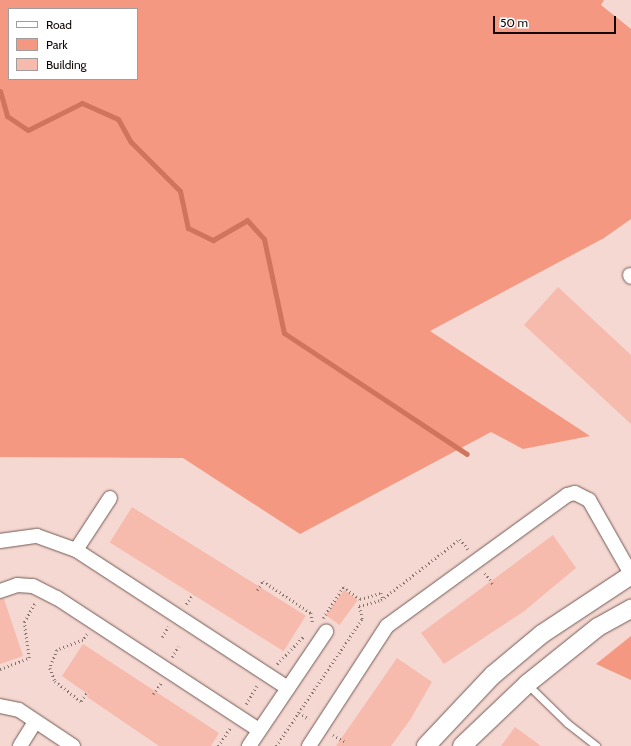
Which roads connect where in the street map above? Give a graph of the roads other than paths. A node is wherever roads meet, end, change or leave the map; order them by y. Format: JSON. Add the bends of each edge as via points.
{"nodes":[{"id":1,"x":110,"y":498,"type":"dead end"},
{"id":2,"x":0,"y":541,"type":"edge"},
{"id":3,"x":76,"y":550,"type":"junction"},
{"id":4,"x":631,"y":575,"type":"edge"},
{"id":5,"x":0,"y":591,"type":"edge"},
{"id":6,"x":631,"y":609,"type":"edge"},
{"id":7,"x":326,"y":632,"type":"dead end"},
{"id":8,"x":527,"y":684,"type":"junction"},
{"id":9,"x":288,"y":688,"type":"junction"},
{"id":10,"x":0,"y":706,"type":"edge"},
{"id":11,"x":35,"y":722,"type":"junction"},
{"id":12,"x":259,"y":730,"type":"junction"},
{"id":13,"x":20,"y":746,"type":"edge"},
{"id":14,"x":73,"y":746,"type":"edge"},
{"id":15,"x":249,"y":746,"type":"edge"},
{"id":16,"x":309,"y":746,"type":"edge"},
{"id":17,"x":426,"y":746,"type":"edge"},
{"id":18,"x":462,"y":746,"type":"edge"},
{"id":19,"x":596,"y":746,"type":"edge"}],
"edges":[{"from":1,"to":3,"type":"street"},
{"from":2,"to":3,"type":"street","via":[[37,536]]},
{"from":3,"to":9,"type":"street"},
{"from":4,"to":16,"type":"street","via":[[589,500],[575,493],[567,495],[387,626]]},
{"from":4,"to":17,"type":"street","via":[[542,634],[472,695]]},
{"from":5,"to":12,"type":"street","via":[[17,585],[33,586],[57,598]]},
{"from":6,"to":8,"type":"street","via":[[598,627]]},
{"from":7,"to":9,"type":"street"},
{"from":8,"to":18,"type":"street"},
{"from":8,"to":19,"type":"lane","via":[[567,723]]},
{"from":9,"to":12,"type":"street"},
{"from":10,"to":11,"type":"street","via":[[19,710]]},
{"from":11,"to":13,"type":"street"},
{"from":11,"to":14,"type":"street"},
{"from":12,"to":15,"type":"street"}]}
